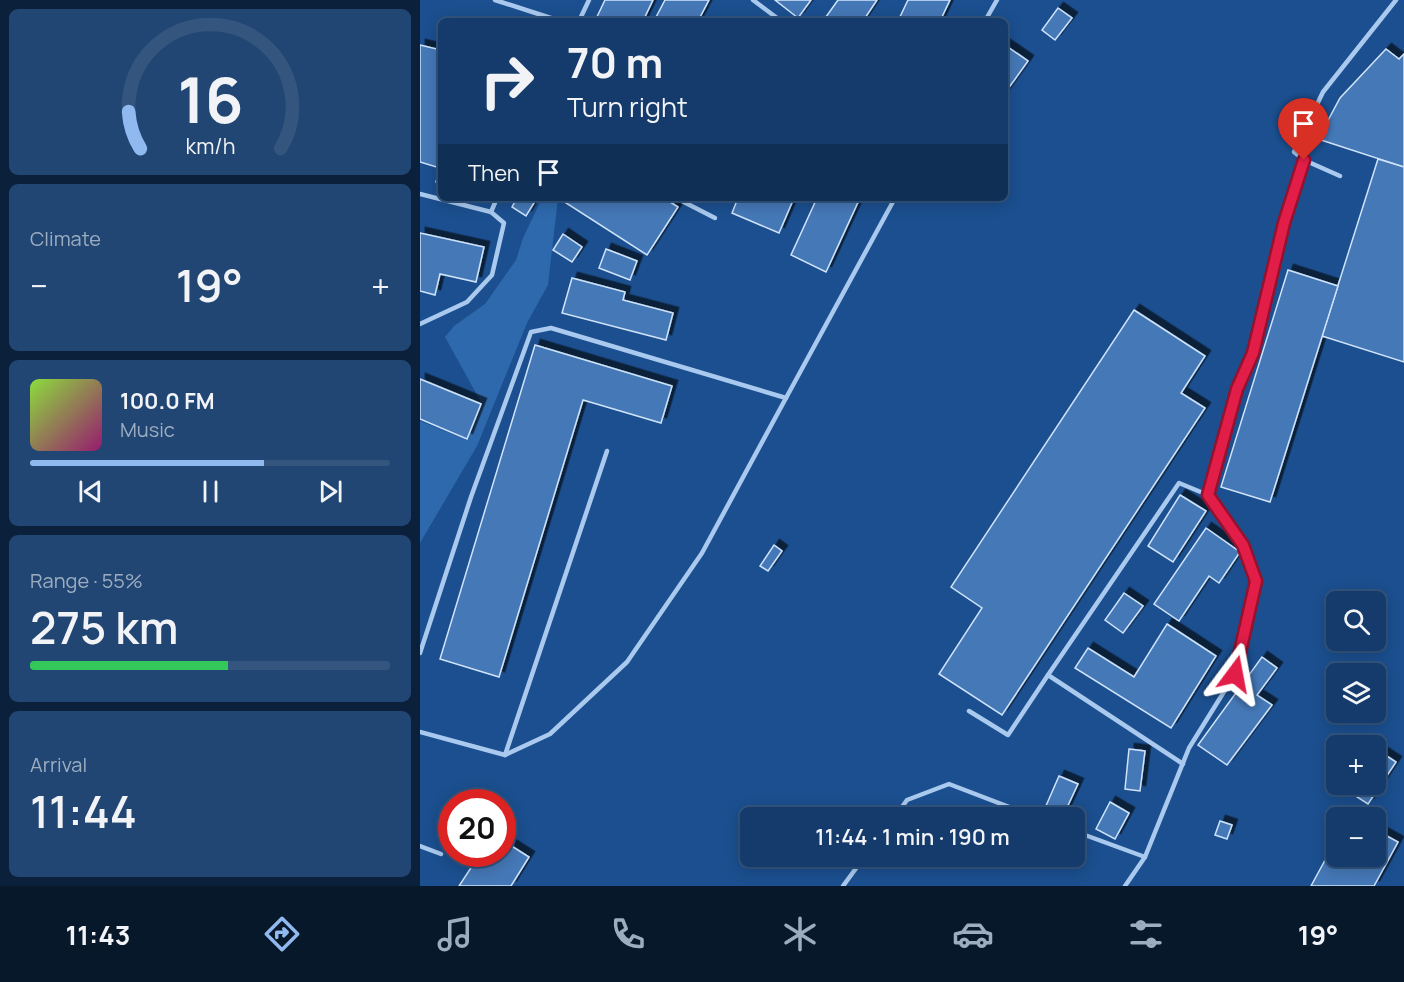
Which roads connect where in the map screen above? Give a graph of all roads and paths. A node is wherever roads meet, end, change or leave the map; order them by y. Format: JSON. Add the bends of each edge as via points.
{"nodes":[{"id":1,"x":495,"y":0,"type":"edge"},
{"id":2,"x":589,"y":0,"type":"edge"},
{"id":3,"x":753,"y":0,"type":"edge"},
{"id":4,"x":997,"y":0,"type":"edge"},
{"id":5,"x":1396,"y":0,"type":"edge"},
{"id":6,"x":551,"y":18,"type":"edge"},
{"id":7,"x":580,"y":18,"type":"edge"},
{"id":8,"x":777,"y":18,"type":"edge"},
{"id":9,"x":988,"y":18,"type":"edge"},
{"id":10,"x":1304,"y":160,"type":"junction"},
{"id":11,"x":1340,"y":176,"type":"dead end"},
{"id":12,"x":420,"y":194,"type":"edge"},
{"id":13,"x":438,"y":199,"type":"edge"},
{"id":14,"x":447,"y":201,"type":"edge"},
{"id":15,"x":496,"y":201,"type":"edge"},
{"id":16,"x":682,"y":201,"type":"edge"},
{"id":17,"x":893,"y":201,"type":"edge"},
{"id":18,"x":490,"y":212,"type":"junction"},
{"id":19,"x":715,"y":218,"type":"dead end"},
{"id":20,"x":420,"y":324,"type":"edge"},
{"id":21,"x":786,"y":398,"type":"junction"},
{"id":22,"x":607,"y":451,"type":"dead end"},
{"id":23,"x":1208,"y":495,"type":"junction"},
{"id":24,"x":420,"y":653,"type":"edge"},
{"id":25,"x":1048,"y":675,"type":"junction"},
{"id":26,"x":969,"y":711,"type":"dead end"},
{"id":27,"x":420,"y":732,"type":"edge"},
{"id":28,"x":505,"y":755,"type":"junction"},
{"id":29,"x":1183,"y":764,"type":"junction"},
{"id":30,"x":902,"y":807,"type":"edge"},
{"id":31,"x":1009,"y":807,"type":"edge"},
{"id":32,"x":1085,"y":835,"type":"edge"},
{"id":33,"x":420,"y":846,"type":"edge"},
{"id":34,"x":438,"y":853,"type":"edge"},
{"id":35,"x":1145,"y":857,"type":"junction"},
{"id":36,"x":857,"y":867,"type":"edge"},
{"id":37,"x":843,"y":886,"type":"edge"},
{"id":38,"x":1125,"y":886,"type":"edge"}],
"edges":[{"from":1,"to":6,"type":"lane"},
{"from":2,"to":7,"type":"lane"},
{"from":3,"to":8,"type":"lane"},
{"from":4,"to":9,"type":"lane"},
{"from":5,"to":10,"type":"lane","via":[[1323,92],[1294,152]]},
{"from":10,"to":11,"type":"lane"},
{"from":10,"to":23,"type":"lane","via":[[1284,223],[1253,353],[1237,389]]},
{"from":12,"to":13,"type":"lane"},
{"from":14,"to":18,"type":"lane"},
{"from":15,"to":18,"type":"lane"},
{"from":16,"to":19,"type":"lane"},
{"from":17,"to":21,"type":"lane"},
{"from":18,"to":20,"type":"lane","via":[[504,223],[492,275],[467,302]]},
{"from":21,"to":24,"type":"lane","via":[[551,328],[531,332],[471,496]]},
{"from":21,"to":28,"type":"lane","via":[[702,553],[627,662],[550,734]]},
{"from":22,"to":28,"type":"lane"},
{"from":23,"to":25,"type":"lane","via":[[1179,483]]},
{"from":23,"to":29,"type":"lane","via":[[1243,545],[1256,581],[1235,674]]},
{"from":25,"to":26,"type":"lane","via":[[1008,735]]},
{"from":25,"to":29,"type":"lane"},
{"from":27,"to":28,"type":"lane"},
{"from":29,"to":35,"type":"lane"},
{"from":30,"to":31,"type":"lane","via":[[907,800],[949,784]]},
{"from":32,"to":35,"type":"lane"},
{"from":33,"to":34,"type":"lane"},
{"from":35,"to":38,"type":"lane"},
{"from":36,"to":37,"type":"lane"}]}
